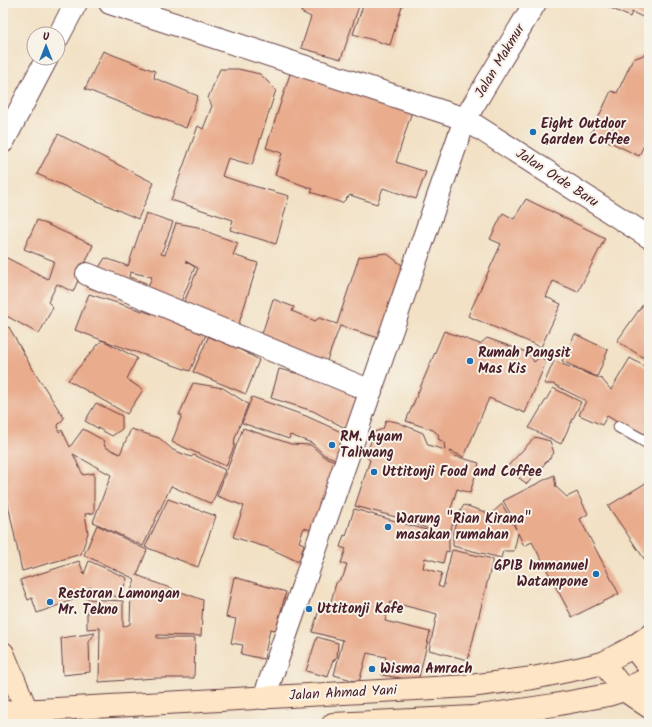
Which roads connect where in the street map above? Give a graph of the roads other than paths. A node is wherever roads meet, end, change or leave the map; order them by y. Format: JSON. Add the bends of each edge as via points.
{"nodes":[{"id":1,"x":76,"y":3,"type":"edge"},
{"id":2,"x":110,"y":3,"type":"edge"},
{"id":3,"x":535,"y":3,"type":"edge"},
{"id":4,"x":64,"y":26,"type":"edge"},
{"id":5,"x":43,"y":66,"type":"edge"},
{"id":6,"x":466,"y":118,"type":"junction"},
{"id":7,"x":3,"y":142,"type":"edge"},
{"id":8,"x":649,"y":237,"type":"edge"},
{"id":9,"x":87,"y":274,"type":"dead end"},
{"id":10,"x":371,"y":391,"type":"junction"},
{"id":11,"x":619,"y":427,"type":"dead end"},
{"id":12,"x":649,"y":444,"type":"edge"},
{"id":13,"x":641,"y":641,"type":"edge"},
{"id":14,"x":3,"y":653,"type":"edge"},
{"id":15,"x":603,"y":663,"type":"junction"},
{"id":16,"x":649,"y":666,"type":"edge"},
{"id":17,"x":649,"y":678,"type":"edge"},
{"id":18,"x":624,"y":690,"type":"junction"},
{"id":19,"x":264,"y":698,"type":"junction"},
{"id":20,"x":649,"y":707,"type":"edge"},
{"id":21,"x":3,"y":712,"type":"edge"},
{"id":22,"x":28,"y":717,"type":"edge"},
{"id":23,"x":334,"y":724,"type":"edge"}],
"edges":[{"from":1,"to":4,"type":"street"},
{"from":2,"to":6,"type":"street","name":"Jalan Orde Baru"},
{"from":3,"to":6,"type":"street","name":"Jalan Makmur"},
{"from":5,"to":7,"type":"street"},
{"from":6,"to":8,"type":"street","name":"Jalan Orde Baru"},
{"from":6,"to":10,"type":"street","name":"Jalan Makmur"},
{"from":9,"to":10,"type":"street"},
{"from":10,"to":19,"type":"street","name":"Jalan Makmur"},
{"from":11,"to":12,"type":"lane"},
{"from":13,"to":15,"type":"main road","name":"Jalan Ahmad Yani"},
{"from":13,"to":16,"type":"main road"},
{"from":14,"to":22,"type":"main road"},
{"from":15,"to":18,"type":"main road"},
{"from":15,"to":19,"type":"main road","name":"Jalan Ahmad Yani","via":[[533,678],[470,686]]},
{"from":17,"to":18,"type":"main road"},
{"from":18,"to":20,"type":"main road"},
{"from":18,"to":23,"type":"main road","via":[[554,705],[473,717]]},
{"from":19,"to":22,"type":"main road","name":"Jalan Ahmad Yani"},
{"from":21,"to":22,"type":"main road","name":"Jalan Ahmad Yani"}]}
